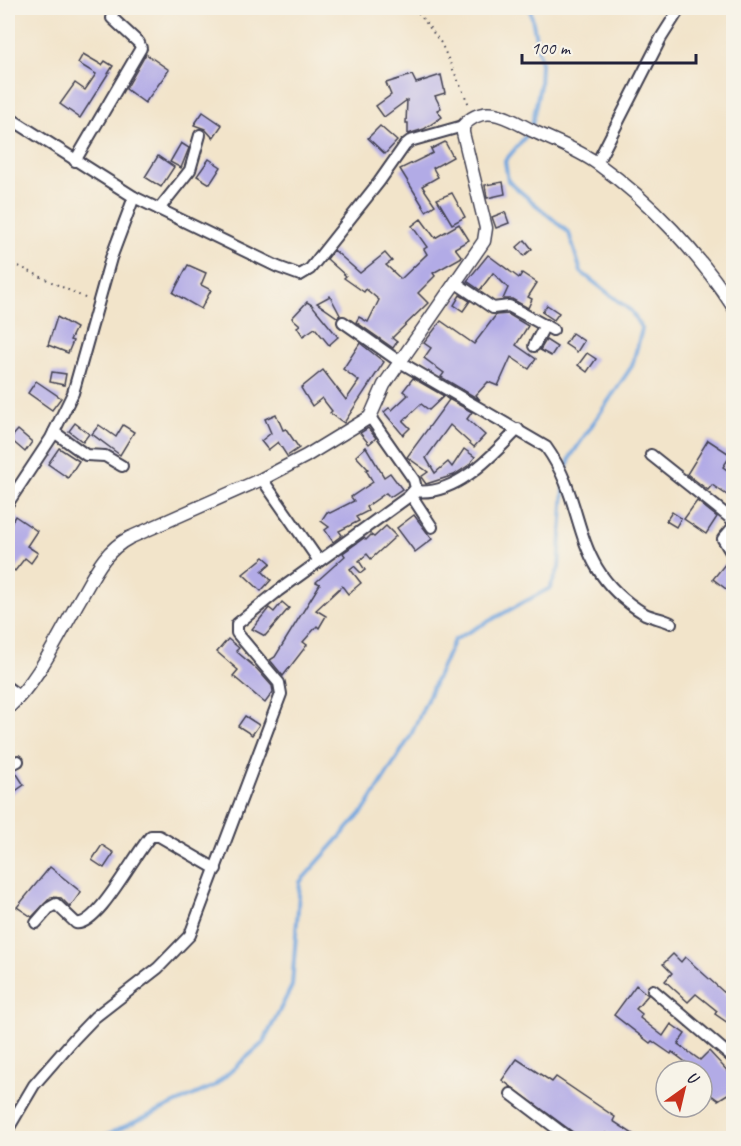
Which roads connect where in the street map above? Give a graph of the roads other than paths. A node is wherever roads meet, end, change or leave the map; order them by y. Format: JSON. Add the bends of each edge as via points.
{"nodes":[{"id":1,"x":114,"y":8,"type":"edge"},
{"id":2,"x":680,"y":8,"type":"edge"},
{"id":3,"x":8,"y":117,"type":"edge"},
{"id":4,"x":463,"y":126,"type":"junction"},
{"id":5,"x":200,"y":135,"type":"dead end"},
{"id":6,"x":75,"y":161,"type":"junction"},
{"id":7,"x":597,"y":163,"type":"junction"},
{"id":8,"x":134,"y":198,"type":"junction"},
{"id":9,"x":159,"y":209,"type":"junction"},
{"id":10,"x":456,"y":283,"type":"junction"},
{"id":11,"x":734,"y":308,"type":"edge"},
{"id":12,"x":343,"y":322,"type":"dead end"},
{"id":13,"x":534,"y":346,"type":"dead end"},
{"id":14,"x":400,"y":362,"type":"junction"},
{"id":15,"x":370,"y":417,"type":"junction"},
{"id":16,"x":518,"y":429,"type":"junction"},
{"id":17,"x":54,"y":432,"type":"junction"},
{"id":18,"x":651,"y":455,"type":"dead end"},
{"id":19,"x":122,"y":466,"type":"dead end"},
{"id":20,"x":262,"y":479,"type":"junction"},
{"id":21,"x":413,"y":493,"type":"junction"},
{"id":22,"x":8,"y":503,"type":"edge"},
{"id":23,"x":734,"y":521,"type":"edge"},
{"id":24,"x":734,"y":526,"type":"edge"},
{"id":25,"x":432,"y":527,"type":"dead end"},
{"id":26,"x":734,"y":557,"type":"edge"},
{"id":27,"x":319,"y":561,"type":"junction"},
{"id":28,"x":671,"y":623,"type":"dead end"},
{"id":29,"x":8,"y":688,"type":"edge"},
{"id":30,"x":19,"y":696,"type":"junction"},
{"id":31,"x":8,"y":708,"type":"edge"},
{"id":32,"x":216,"y":869,"type":"junction"},
{"id":33,"x":36,"y":923,"type":"dead end"},
{"id":34,"x":653,"y":990,"type":"dead end"},
{"id":35,"x":734,"y":1059,"type":"edge"},
{"id":36,"x":511,"y":1094,"type":"dead end"},
{"id":37,"x":8,"y":1129,"type":"edge"},
{"id":38,"x":569,"y":1138,"type":"edge"}],
"edges":[{"from":1,"to":6,"type":"street","via":[[112,18],[141,48]]},
{"from":2,"to":7,"type":"street"},
{"from":3,"to":6,"type":"street"},
{"from":4,"to":7,"type":"street","via":[[480,112],[500,115]]},
{"from":4,"to":9,"type":"street","via":[[405,145],[310,269],[300,274]]},
{"from":4,"to":10,"type":"street","via":[[486,234]]},
{"from":5,"to":9,"type":"street","via":[[190,170]]},
{"from":6,"to":8,"type":"street"},
{"from":7,"to":11,"type":"street","via":[[666,225],[716,280]]},
{"from":8,"to":9,"type":"street"},
{"from":8,"to":17,"type":"street","via":[[111,258],[78,380]]},
{"from":10,"to":13,"type":"street","via":[[493,308],[509,306],[549,327]]},
{"from":10,"to":14,"type":"street"},
{"from":12,"to":14,"type":"street"},
{"from":14,"to":15,"type":"street","via":[[384,385]]},
{"from":14,"to":16,"type":"street"},
{"from":15,"to":20,"type":"street"},
{"from":15,"to":21,"type":"street","via":[[414,480]]},
{"from":16,"to":21,"type":"street","via":[[470,473],[436,492]]},
{"from":16,"to":28,"type":"street","via":[[552,455],[588,554],[604,580],[647,615]]},
{"from":17,"to":19,"type":"street","via":[[86,456],[105,456]]},
{"from":17,"to":22,"type":"street"},
{"from":18,"to":23,"type":"street"},
{"from":20,"to":27,"type":"street"},
{"from":20,"to":30,"type":"street","via":[[112,549]]},
{"from":21,"to":25,"type":"street"},
{"from":21,"to":27,"type":"street"},
{"from":24,"to":26,"type":"street","via":[[723,539]]},
{"from":27,"to":32,"type":"street","via":[[237,624],[237,633],[279,683],[280,694]]},
{"from":29,"to":30,"type":"street"},
{"from":30,"to":31,"type":"street"},
{"from":32,"to":33,"type":"street","via":[[159,836],[151,836],[114,890],[87,920],[76,923],[56,904]]},
{"from":32,"to":37,"type":"street","via":[[190,935],[158,968],[95,1017],[74,1039],[34,1085]]},
{"from":34,"to":35,"type":"street"},
{"from":36,"to":38,"type":"street"}]}
